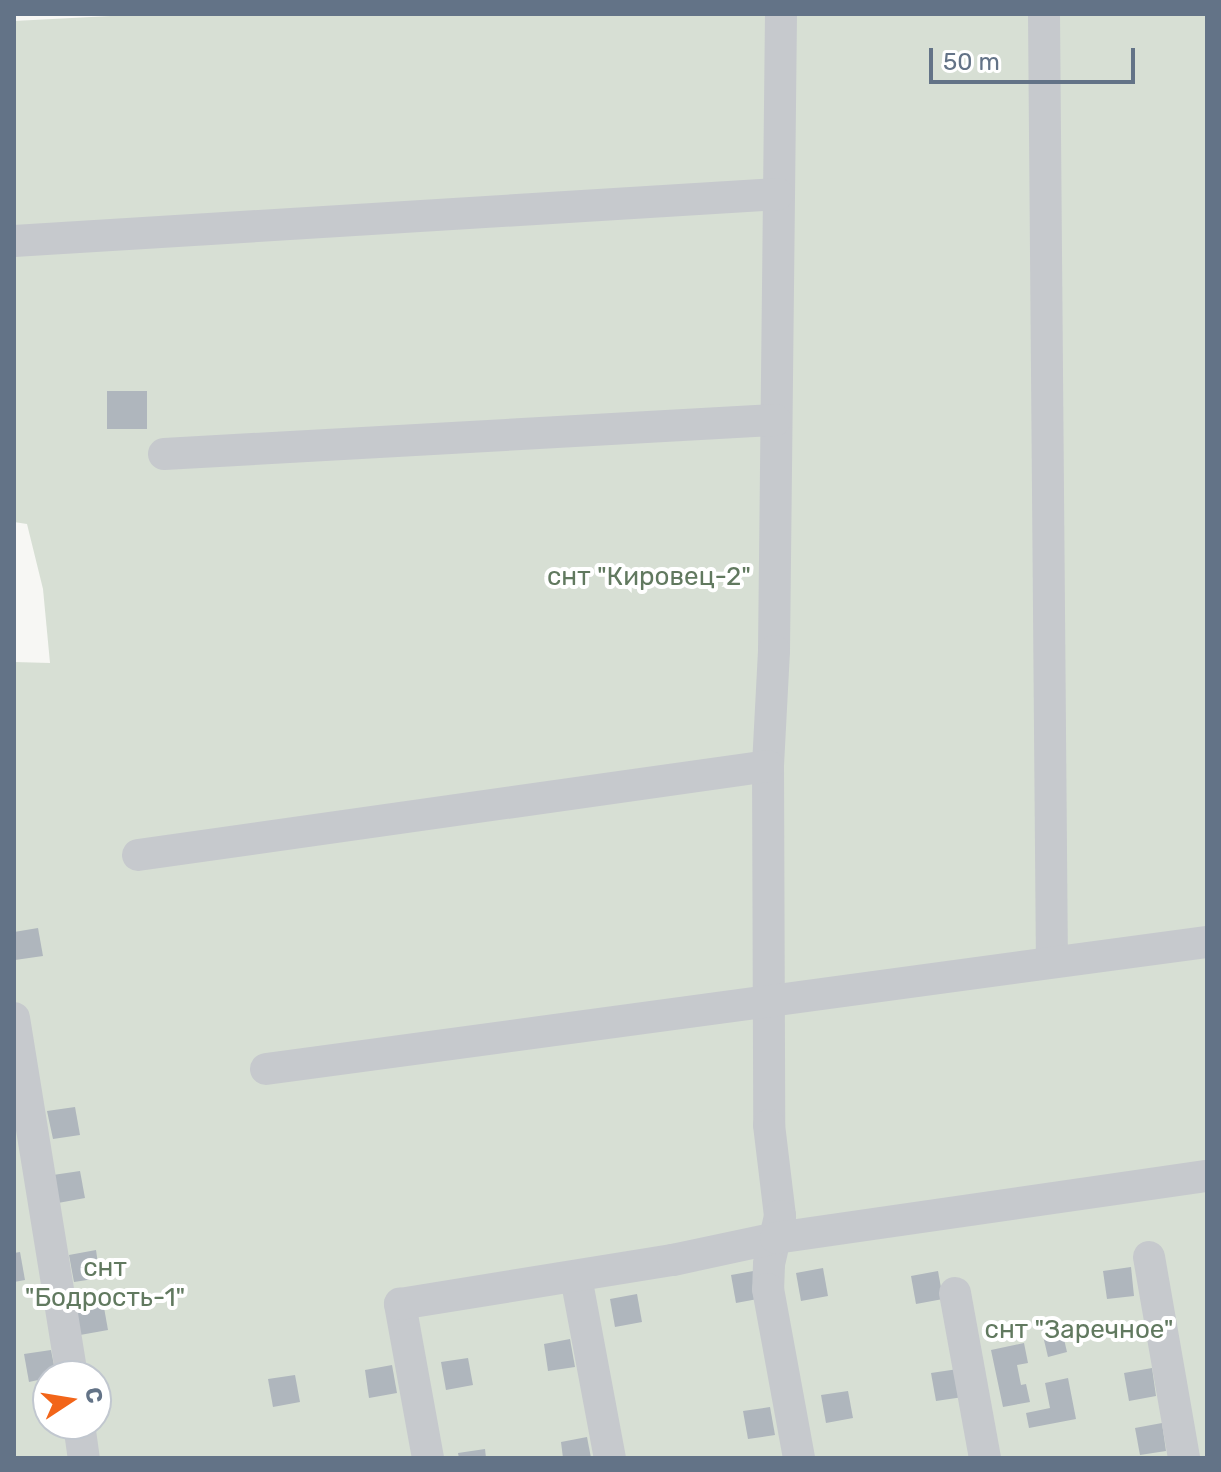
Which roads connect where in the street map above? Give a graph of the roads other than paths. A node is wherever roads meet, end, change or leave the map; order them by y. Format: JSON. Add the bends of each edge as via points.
{"nodes":[{"id":1,"x":781,"y":14,"type":"edge"},
{"id":2,"x":1044,"y":14,"type":"edge"},
{"id":3,"x":778,"y":194,"type":"junction"},
{"id":4,"x":14,"y":241,"type":"edge"},
{"id":5,"x":775,"y":420,"type":"junction"},
{"id":6,"x":164,"y":454,"type":"dead end"},
{"id":7,"x":768,"y":766,"type":"junction"},
{"id":8,"x":138,"y":855,"type":"dead end"},
{"id":9,"x":1207,"y":942,"type":"edge"},
{"id":10,"x":1052,"y":962,"type":"junction"},
{"id":11,"x":771,"y":1003,"type":"junction"},
{"id":12,"x":14,"y":1018,"type":"edge"},
{"id":13,"x":266,"y":1069,"type":"dead end"},
{"id":14,"x":1207,"y":1176,"type":"edge"},
{"id":15,"x":776,"y":1238,"type":"junction"},
{"id":16,"x":1149,"y":1257,"type":"dead end"},
{"id":17,"x":576,"y":1277,"type":"junction"},
{"id":18,"x":955,"y":1293,"type":"dead end"},
{"id":19,"x":69,"y":1360,"type":"edge"},
{"id":20,"x":428,"y":1458,"type":"edge"},
{"id":21,"x":610,"y":1458,"type":"edge"},
{"id":22,"x":799,"y":1458,"type":"edge"},
{"id":23,"x":985,"y":1458,"type":"edge"},
{"id":24,"x":1184,"y":1458,"type":"edge"}],
"edges":[{"from":1,"to":3,"type":"street"},
{"from":2,"to":10,"type":"street"},
{"from":3,"to":4,"type":"street"},
{"from":3,"to":5,"type":"street"},
{"from":5,"to":6,"type":"street"},
{"from":5,"to":7,"type":"street"},
{"from":7,"to":8,"type":"street"},
{"from":7,"to":11,"type":"street"},
{"from":9,"to":10,"type":"street"},
{"from":10,"to":11,"type":"street"},
{"from":11,"to":13,"type":"street"},
{"from":11,"to":15,"type":"street","via":[[769,1125],[780,1216]]},
{"from":12,"to":19,"type":"street"},
{"from":14,"to":15,"type":"street"},
{"from":15,"to":17,"type":"street"},
{"from":15,"to":22,"type":"street","via":[[768,1289]]},
{"from":16,"to":24,"type":"street"},
{"from":17,"to":20,"type":"street","via":[[400,1304]]},
{"from":17,"to":21,"type":"street"},
{"from":18,"to":23,"type":"street"}]}
